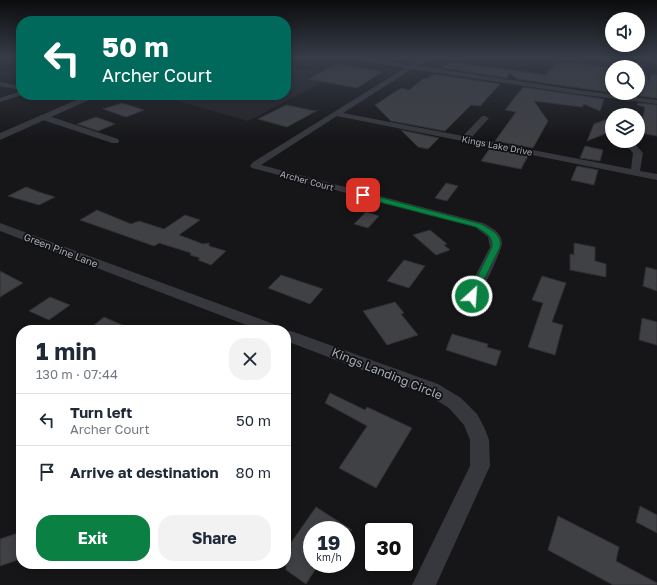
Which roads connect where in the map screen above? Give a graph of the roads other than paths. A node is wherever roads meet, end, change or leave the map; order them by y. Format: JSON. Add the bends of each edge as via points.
{"nodes":[{"id":1,"x":384,"y":85,"type":"edge"},
{"id":2,"x":531,"y":85,"type":"edge"},
{"id":3,"x":16,"y":95,"type":"edge"},
{"id":4,"x":0,"y":100,"type":"edge"},
{"id":5,"x":79,"y":100,"type":"edge"},
{"id":6,"x":84,"y":100,"type":"edge"},
{"id":7,"x":657,"y":102,"type":"edge"},
{"id":8,"x":66,"y":107,"type":"junction"},
{"id":9,"x":337,"y":114,"type":"junction"},
{"id":10,"x":43,"y":117,"type":"junction"},
{"id":11,"x":485,"y":118,"type":"dead end"},
{"id":12,"x":0,"y":137,"type":"edge"},
{"id":13,"x":464,"y":140,"type":"junction"},
{"id":14,"x":115,"y":141,"type":"dead end"},
{"id":15,"x":634,"y":148,"type":"edge"},
{"id":16,"x":635,"y":173,"type":"junction"},
{"id":17,"x":657,"y":178,"type":"edge"},
{"id":18,"x":0,"y":227,"type":"edge"},
{"id":19,"x":472,"y":296,"type":"dead end"},
{"id":20,"x":261,"y":325,"type":"edge"},
{"id":21,"x":291,"y":337,"type":"edge"},
{"id":22,"x":424,"y":585,"type":"edge"}],
"edges":[{"from":1,"to":9,"type":"street"},
{"from":2,"to":7,"type":"street"},
{"from":3,"to":4,"type":"street"},
{"from":5,"to":8,"type":"street"},
{"from":6,"to":8,"type":"street"},
{"from":8,"to":10,"type":"street"},
{"from":9,"to":13,"type":"street","name":"Kings Lake Drive"},
{"from":9,"to":19,"type":"street","name":"Archer Court","via":[[255,166],[487,229],[494,235],[496,247]]},
{"from":10,"to":12,"type":"street"},
{"from":10,"to":14,"type":"street"},
{"from":11,"to":13,"type":"street"},
{"from":13,"to":16,"type":"street","name":"Kings Lake Drive"},
{"from":15,"to":16,"type":"street","via":[[638,153]]},
{"from":16,"to":17,"type":"street","name":"Kings Lake Drive"},
{"from":18,"to":20,"type":"street","name":"Green Pine Lane"},
{"from":21,"to":22,"type":"street","name":"Kings Landing Circle","via":[[432,389],[459,406],[470,419],[478,434],[480,466]]}]}
